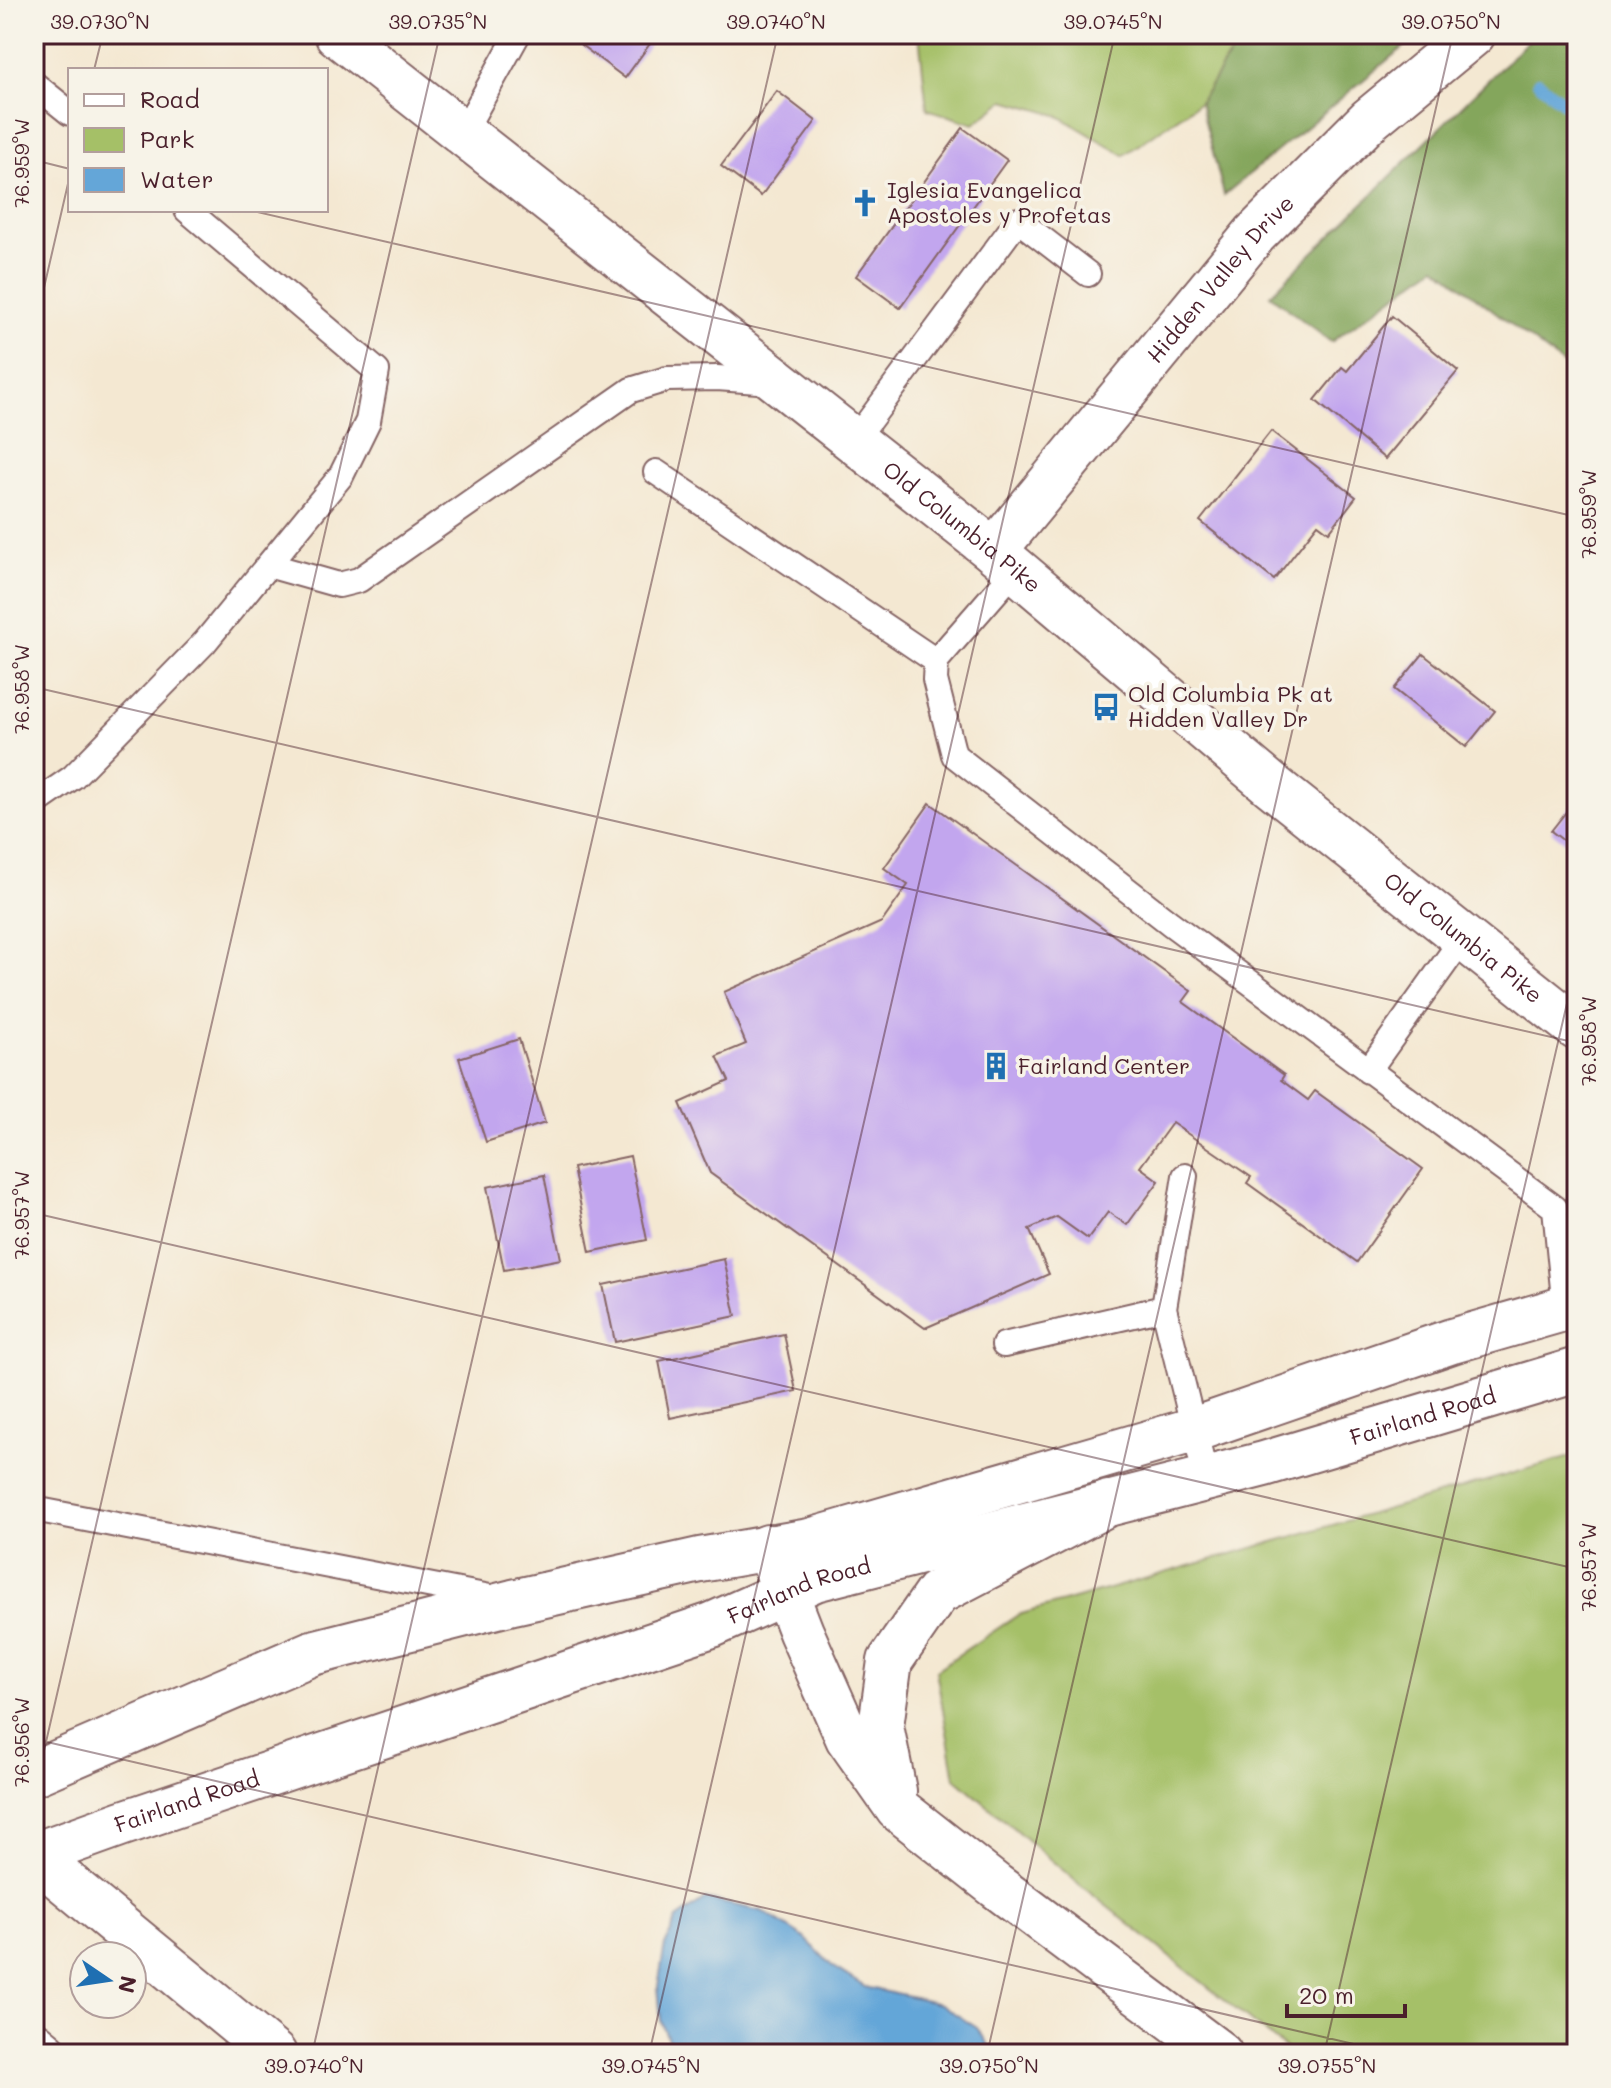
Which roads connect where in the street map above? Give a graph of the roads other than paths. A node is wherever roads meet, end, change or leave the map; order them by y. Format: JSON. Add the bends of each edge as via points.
{"nodes":[{"id":1,"x":337,"y":34,"type":"edge"},
{"id":2,"x":518,"y":34,"type":"edge"},
{"id":3,"x":1473,"y":34,"type":"edge"},
{"id":4,"x":34,"y":84,"type":"edge"},
{"id":5,"x":68,"y":111,"type":"edge"},
{"id":6,"x":463,"y":133,"type":"junction"},
{"id":7,"x":189,"y":212,"type":"edge"},
{"id":8,"x":1088,"y":274,"type":"dead end"},
{"id":9,"x":780,"y":383,"type":"junction"},
{"id":10,"x":854,"y":441,"type":"junction"},
{"id":11,"x":656,"y":472,"type":"dead end"},
{"id":12,"x":1005,"y":560,"type":"junction"},
{"id":13,"x":268,"y":565,"type":"junction"},
{"id":14,"x":936,"y":661,"type":"junction"},
{"id":15,"x":34,"y":804,"type":"edge"},
{"id":16,"x":1463,"y":938,"type":"junction"},
{"id":17,"x":1577,"y":1028,"type":"edge"},
{"id":18,"x":1368,"y":1071,"type":"junction"},
{"id":19,"x":1185,"y":1176,"type":"dead end"},
{"id":20,"x":1571,"y":1307,"type":"edge"},
{"id":21,"x":1164,"y":1308,"type":"junction"},
{"id":22,"x":1004,"y":1345,"type":"dead end"},
{"id":23,"x":1577,"y":1370,"type":"edge"},
{"id":24,"x":1193,"y":1430,"type":"junction"},
{"id":25,"x":1206,"y":1478,"type":"junction"},
{"id":26,"x":1109,"y":1503,"type":"junction"},
{"id":27,"x":34,"y":1509,"type":"edge"},
{"id":28,"x":768,"y":1547,"type":"junction"},
{"id":29,"x":785,"y":1593,"type":"junction"},
{"id":30,"x":513,"y":1602,"type":"junction"},
{"id":31,"x":34,"y":1773,"type":"edge"},
{"id":32,"x":898,"y":1809,"type":"junction"},
{"id":33,"x":34,"y":1856,"type":"edge"},
{"id":34,"x":34,"y":2044,"type":"edge"},
{"id":35,"x":46,"y":2054,"type":"edge"},
{"id":36,"x":274,"y":2054,"type":"edge"},
{"id":37,"x":1220,"y":2054,"type":"edge"}],
"edges":[{"from":1,"to":6,"type":"main road","name":"Old Columbia Pike"},
{"from":2,"to":6,"type":"lane"},
{"from":3,"to":12,"type":"main road","name":"Hidden Valley Drive","via":[[1369,120],[1255,234]]},
{"from":4,"to":5,"type":"lane"},
{"from":6,"to":9,"type":"main road","name":"Old Columbia Pike"},
{"from":7,"to":13,"type":"lane","via":[[377,371],[368,421],[341,476]]},
{"from":8,"to":10,"type":"lane","via":[[1018,220]]},
{"from":9,"to":10,"type":"main road","name":"Old Columbia Pike"},
{"from":9,"to":13,"type":"lane","via":[[667,379],[631,390],[359,580],[339,585]]},
{"from":10,"to":12,"type":"main road","name":"Old Columbia Pike"},
{"from":11,"to":14,"type":"lane"},
{"from":12,"to":14,"type":"lane"},
{"from":12,"to":16,"type":"main road","name":"Old Columbia Pike","via":[[1270,784]]},
{"from":13,"to":15,"type":"lane","via":[[205,642],[73,777]]},
{"from":14,"to":18,"type":"lane","via":[[935,680],[954,755]]},
{"from":16,"to":17,"type":"main road","name":"Old Columbia Pike"},
{"from":16,"to":18,"type":"lane"},
{"from":18,"to":20,"type":"lane","via":[[1555,1208]]},
{"from":19,"to":21,"type":"lane"},
{"from":20,"to":24,"type":"main road","name":"Fairland Road","via":[[1452,1341]]},
{"from":21,"to":22,"type":"lane"},
{"from":21,"to":24,"type":"lane"},
{"from":23,"to":25,"type":"main road","name":"Fairland Road"},
{"from":24,"to":25,"type":"lane"},
{"from":24,"to":28,"type":"main road","name":"Fairland Road","via":[[810,1541]]},
{"from":25,"to":26,"type":"main road","name":"Fairland Road"},
{"from":26,"to":29,"type":"main road","name":"Fairland Road","via":[[815,1579]]},
{"from":26,"to":32,"type":"main road","via":[[937,1593],[909,1632],[890,1661],[881,1726]]},
{"from":27,"to":30,"type":"lane"},
{"from":28,"to":29,"type":"main road"},
{"from":28,"to":30,"type":"main road","name":"Fairland Road"},
{"from":29,"to":32,"type":"main road","via":[[848,1738]]},
{"from":29,"to":33,"type":"main road","name":"Fairland Road","via":[[712,1625]]},
{"from":30,"to":31,"type":"main road","name":"Fairland Road","via":[[312,1653]]},
{"from":32,"to":37,"type":"main road"},
{"from":33,"to":36,"type":"main road"},
{"from":34,"to":35,"type":"main road"}]}
